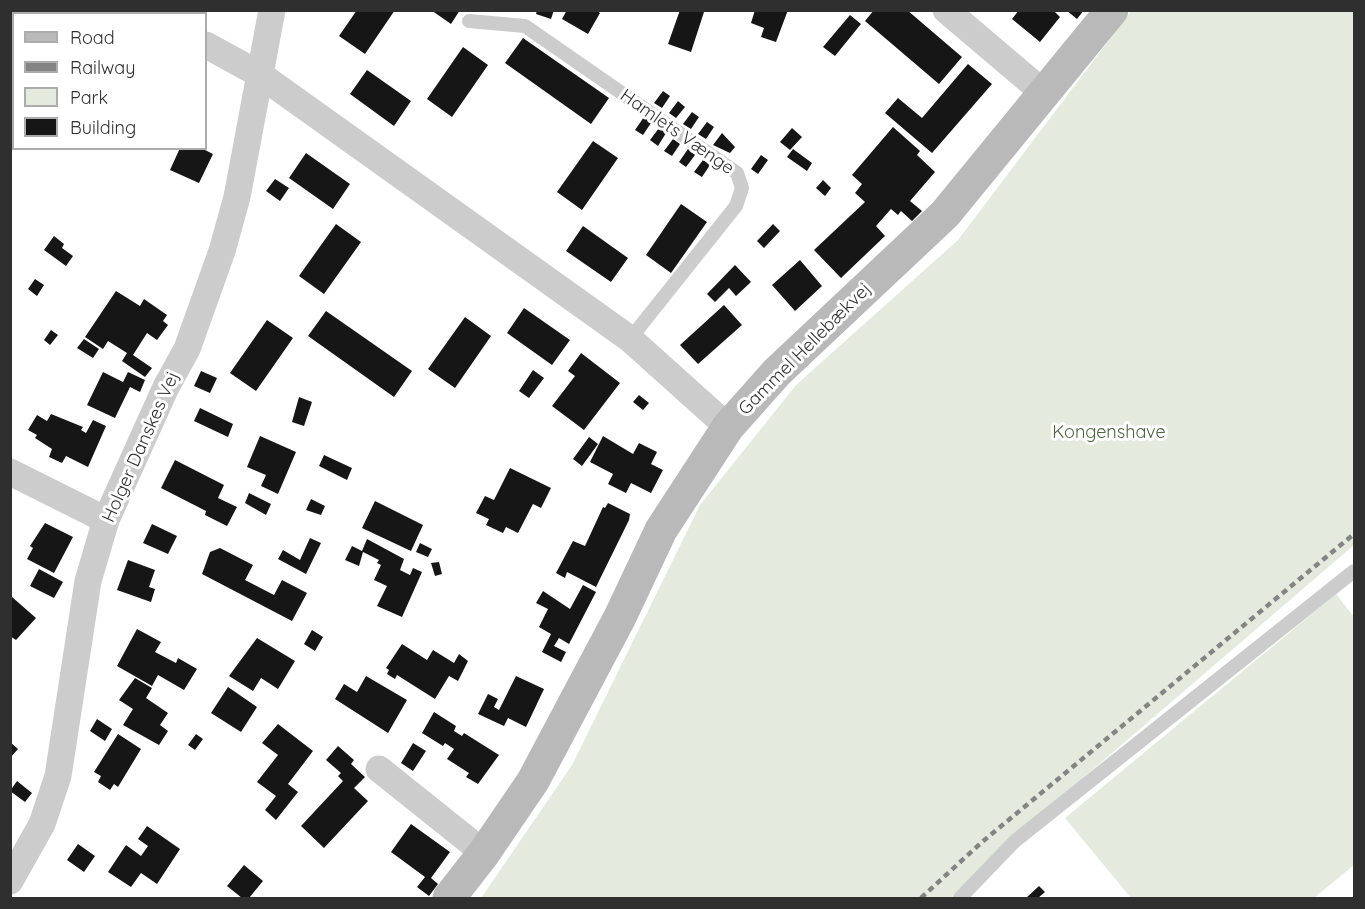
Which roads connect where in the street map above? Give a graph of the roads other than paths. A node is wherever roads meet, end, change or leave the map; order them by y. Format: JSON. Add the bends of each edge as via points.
{"nodes":[{"id":1,"x":272,"y":10,"type":"edge"},
{"id":2,"x":946,"y":10,"type":"edge"},
{"id":3,"x":1112,"y":10,"type":"edge"},
{"id":4,"x":469,"y":21,"type":"dead end"},
{"id":5,"x":207,"y":46,"type":"edge"},
{"id":6,"x":259,"y":74,"type":"junction"},
{"id":7,"x":1045,"y":94,"type":"junction"},
{"id":8,"x":630,"y":339,"type":"junction"},
{"id":9,"x":728,"y":427,"type":"junction"},
{"id":10,"x":10,"y":472,"type":"edge"},
{"id":11,"x":106,"y":520,"type":"junction"},
{"id":12,"x":1354,"y":571,"type":"edge"},
{"id":13,"x":379,"y":769,"type":"dead end"},
{"id":14,"x":484,"y":853,"type":"junction"},
{"id":15,"x":10,"y":881,"type":"edge"},
{"id":16,"x":449,"y":898,"type":"edge"},
{"id":17,"x":960,"y":898,"type":"edge"}],
"edges":[{"from":1,"to":6,"type":"street","name":"Holger Danskes Vej"},
{"from":2,"to":7,"type":"street"},
{"from":3,"to":7,"type":"main road","name":"Gammel Hellebækvej"},
{"from":4,"to":8,"type":"lane","name":"Hamlets Vænge","via":[[525,26],[737,173],[742,188],[736,206]]},
{"from":5,"to":6,"type":"street"},
{"from":6,"to":8,"type":"street"},
{"from":6,"to":11,"type":"street","name":"Holger Danskes Vej","via":[[237,197],[207,300],[188,349],[166,387]]},
{"from":7,"to":9,"type":"main road","name":"Gammel Hellebækvej","via":[[945,214],[777,372]]},
{"from":8,"to":9,"type":"street"},
{"from":9,"to":14,"type":"main road","name":"Gammel Hellebækvej","via":[[661,530],[533,781]]},
{"from":10,"to":11,"type":"street"},
{"from":11,"to":15,"type":"street","name":"Holger Danskes Vej","via":[[88,581],[58,776],[42,824]]},
{"from":12,"to":17,"type":"lane","via":[[1015,841]]},
{"from":13,"to":14,"type":"street"},
{"from":14,"to":16,"type":"main road","name":"Gammel Hellebækvej"}]}
